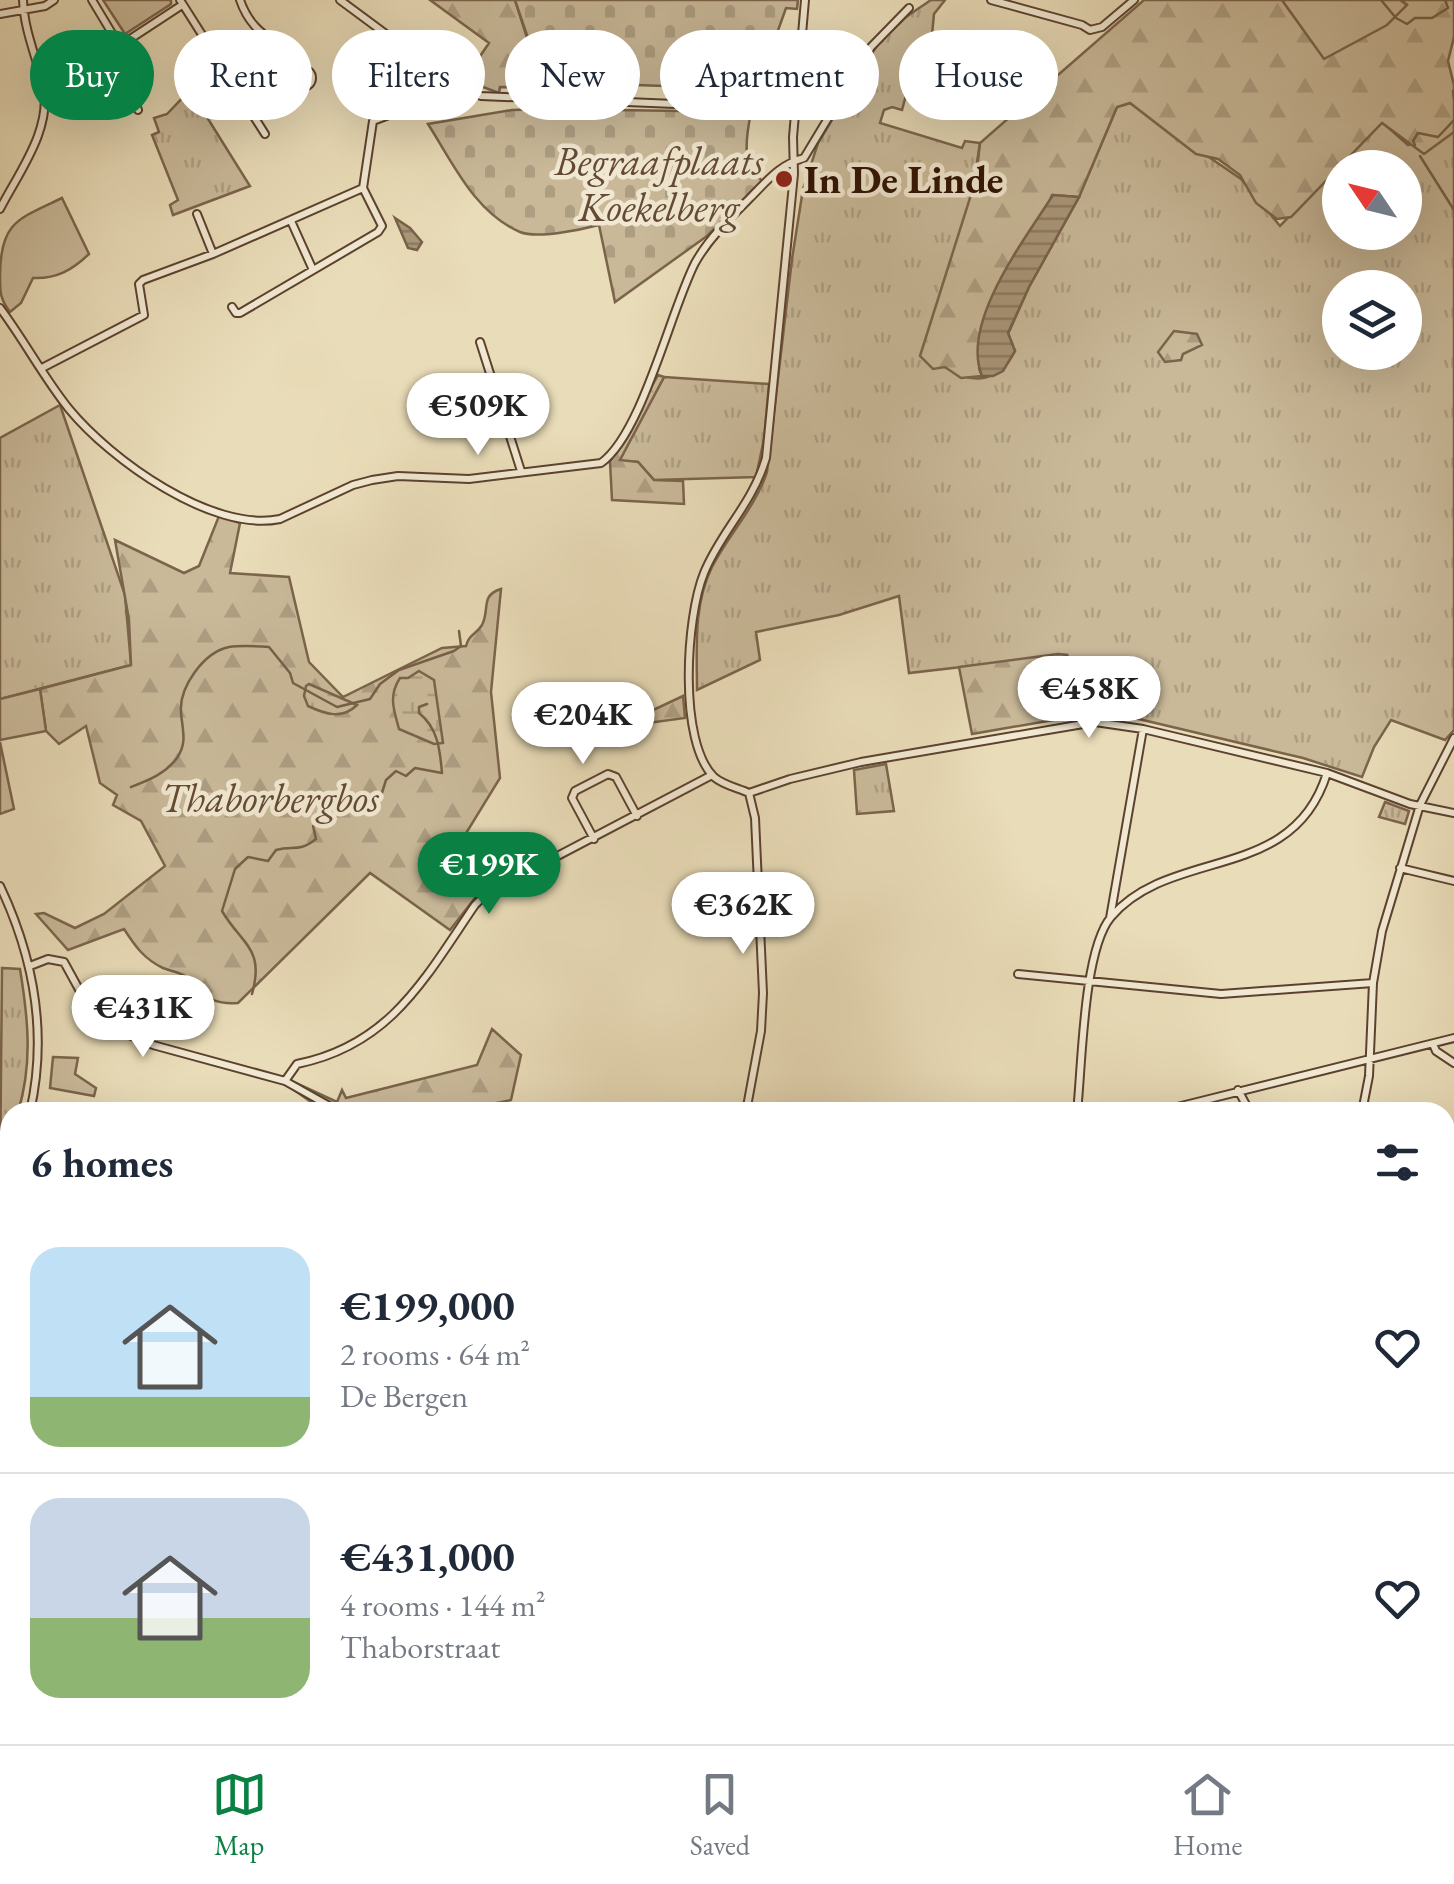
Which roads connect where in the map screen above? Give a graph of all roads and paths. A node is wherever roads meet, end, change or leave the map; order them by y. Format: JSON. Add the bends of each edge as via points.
{"nodes":[{"id":1,"x":23,"y":0,"type":"edge"},
{"id":2,"x":54,"y":0,"type":"edge"},
{"id":3,"x":92,"y":0,"type":"edge"},
{"id":4,"x":240,"y":0,"type":"edge"},
{"id":5,"x":340,"y":0,"type":"edge"},
{"id":6,"x":804,"y":0,"type":"edge"},
{"id":7,"x":990,"y":0,"type":"edge"},
{"id":8,"x":1134,"y":0,"type":"edge"},
{"id":9,"x":181,"y":2,"type":"edge"},
{"id":10,"x":909,"y":8,"type":"dead end"},
{"id":11,"x":24,"y":11,"type":"junction"},
{"id":12,"x":0,"y":14,"type":"edge"},
{"id":13,"x":111,"y":30,"type":"edge"},
{"id":14,"x":142,"y":30,"type":"edge"},
{"id":15,"x":255,"y":30,"type":"edge"},
{"id":16,"x":381,"y":30,"type":"edge"},
{"id":17,"x":802,"y":30,"type":"edge"},
{"id":18,"x":485,"y":96,"type":"edge"},
{"id":19,"x":660,"y":105,"type":"edge"},
{"id":20,"x":378,"y":120,"type":"edge"},
{"id":21,"x":796,"y":120,"type":"edge"},
{"id":22,"x":265,"y":134,"type":"dead end"},
{"id":23,"x":794,"y":161,"type":"junction"},
{"id":24,"x":362,"y":188,"type":"junction"},
{"id":25,"x":0,"y":209,"type":"edge"},
{"id":26,"x":198,"y":214,"type":"dead end"},
{"id":27,"x":290,"y":221,"type":"junction"},
{"id":28,"x":213,"y":254,"type":"junction"},
{"id":29,"x":313,"y":270,"type":"junction"},
{"id":30,"x":232,"y":307,"type":"dead end"},
{"id":31,"x":0,"y":308,"type":"edge"},
{"id":32,"x":480,"y":342,"type":"dead end"},
{"id":33,"x":42,"y":368,"type":"junction"},
{"id":34,"x":521,"y":471,"type":"junction"},
{"id":35,"x":1143,"y":729,"type":"junction"},
{"id":36,"x":1454,"y":738,"type":"edge"},
{"id":37,"x":1327,"y":774,"type":"junction"},
{"id":38,"x":712,"y":775,"type":"junction"},
{"id":39,"x":749,"y":793,"type":"junction"},
{"id":40,"x":1420,"y":804,"type":"junction"},
{"id":41,"x":1454,"y":813,"type":"edge"},
{"id":42,"x":638,"y":816,"type":"junction"},
{"id":43,"x":594,"y":839,"type":"junction"},
{"id":44,"x":1400,"y":868,"type":"junction"},
{"id":45,"x":1454,"y":881,"type":"edge"},
{"id":46,"x":0,"y":886,"type":"edge"},
{"id":47,"x":3,"y":901,"type":"edge"},
{"id":48,"x":1110,"y":918,"type":"junction"},
{"id":49,"x":30,"y":966,"type":"junction"},
{"id":50,"x":1018,"y":974,"type":"dead end"},
{"id":51,"x":1090,"y":981,"type":"junction"},
{"id":52,"x":1373,"y":983,"type":"junction"},
{"id":53,"x":1454,"y":1038,"type":"edge"},
{"id":54,"x":1433,"y":1044,"type":"junction"},
{"id":55,"x":1370,"y":1056,"type":"junction"},
{"id":56,"x":1454,"y":1063,"type":"edge"},
{"id":57,"x":286,"y":1081,"type":"junction"},
{"id":58,"x":1238,"y":1090,"type":"junction"},
{"id":59,"x":31,"y":1102,"type":"edge"},
{"id":60,"x":323,"y":1102,"type":"edge"},
{"id":61,"x":748,"y":1102,"type":"edge"},
{"id":62,"x":1078,"y":1102,"type":"edge"},
{"id":63,"x":1194,"y":1102,"type":"edge"},
{"id":64,"x":1245,"y":1102,"type":"edge"},
{"id":65,"x":1363,"y":1102,"type":"edge"}],
"edges":[{"from":1,"to":11,"type":"street"},
{"from":2,"to":11,"type":"street"},
{"from":3,"to":13,"type":"street"},
{"from":4,"to":15,"type":"street"},
{"from":5,"to":16,"type":"street"},
{"from":6,"to":17,"type":"street"},
{"from":7,"to":8,"type":"street","via":[[1090,30]]},
{"from":9,"to":14,"type":"street"},
{"from":9,"to":22,"type":"street"},
{"from":10,"to":23,"type":"street","via":[[870,47],[804,158]]},
{"from":11,"to":12,"type":"street"},
{"from":11,"to":25,"type":"street","via":[[46,110]]},
{"from":18,"to":19,"type":"street"},
{"from":20,"to":24,"type":"street"},
{"from":21,"to":23,"type":"street"},
{"from":23,"to":34,"type":"street","via":[[724,224],[696,261],[644,396],[612,456],[601,463]]},
{"from":23,"to":38,"type":"street","via":[[766,458],[758,485],[702,577],[691,623],[695,738]]},
{"from":24,"to":27,"type":"street"},
{"from":24,"to":29,"type":"street","via":[[382,226]]},
{"from":26,"to":28,"type":"street"},
{"from":27,"to":28,"type":"street"},
{"from":27,"to":29,"type":"street"},
{"from":28,"to":33,"type":"street","via":[[139,284],[144,315]]},
{"from":29,"to":30,"type":"street","via":[[240,313]]},
{"from":31,"to":33,"type":"street"},
{"from":32,"to":34,"type":"street"},
{"from":33,"to":34,"type":"street","via":[[70,410],[130,465],[192,501],[253,521],[280,519],[372,480]]},
{"from":35,"to":37,"type":"street"},
{"from":35,"to":39,"type":"street","via":[[1071,724],[828,769]]},
{"from":35,"to":48,"type":"street"},
{"from":36,"to":40,"type":"street"},
{"from":37,"to":40,"type":"street"},
{"from":37,"to":48,"type":"street","via":[[1306,816],[1279,840],[1144,892]]},
{"from":38,"to":39,"type":"street"},
{"from":38,"to":42,"type":"street"},
{"from":39,"to":61,"type":"street","via":[[763,994]]},
{"from":40,"to":41,"type":"street"},
{"from":40,"to":44,"type":"street"},
{"from":42,"to":43,"type":"street"},
{"from":42,"to":43,"type":"street","via":[[616,777],[608,774],[575,791],[572,798]]},
{"from":43,"to":57,"type":"street","via":[[488,893],[412,998],[332,1057],[297,1064]]},
{"from":44,"to":45,"type":"street"},
{"from":44,"to":52,"type":"street"},
{"from":46,"to":47,"type":"street"},
{"from":47,"to":49,"type":"street"},
{"from":48,"to":51,"type":"street"},
{"from":49,"to":57,"type":"street","via":[[64,962],[87,1004],[117,1030]]},
{"from":49,"to":59,"type":"street","via":[[38,1017]]},
{"from":50,"to":51,"type":"street"},
{"from":51,"to":52,"type":"street","via":[[1221,994]]},
{"from":51,"to":62,"type":"street"},
{"from":52,"to":55,"type":"street"},
{"from":53,"to":54,"type":"street"},
{"from":54,"to":55,"type":"street"},
{"from":54,"to":56,"type":"street"},
{"from":55,"to":58,"type":"street"},
{"from":55,"to":65,"type":"street"},
{"from":57,"to":60,"type":"street"},
{"from":58,"to":63,"type":"street"},
{"from":58,"to":64,"type":"street"}]}
